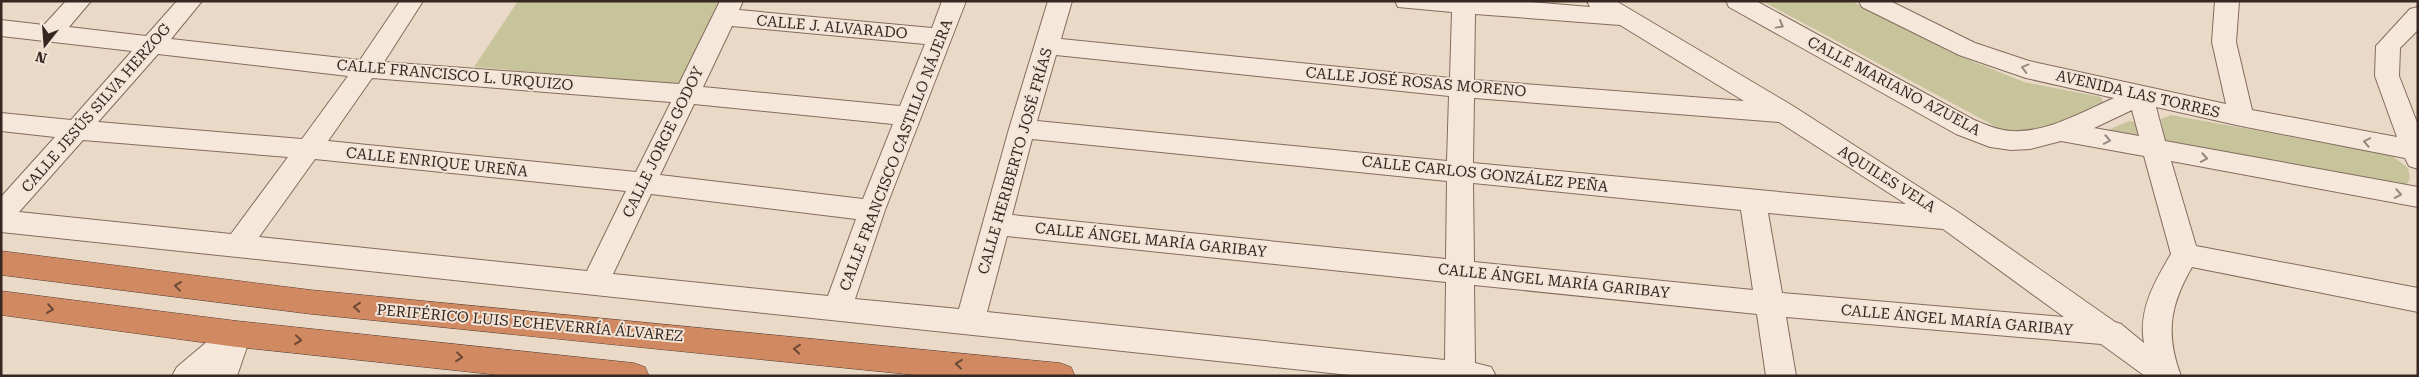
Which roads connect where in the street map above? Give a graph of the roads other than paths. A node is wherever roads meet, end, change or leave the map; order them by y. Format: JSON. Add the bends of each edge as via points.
{"nodes":[{"id":1,"x":80,"y":1,"type":"edge"},
{"id":2,"x":190,"y":1,"type":"edge"},
{"id":3,"x":412,"y":1,"type":"edge"},
{"id":4,"x":954,"y":1,"type":"edge"},
{"id":5,"x":1060,"y":1,"type":"edge"},
{"id":6,"x":1406,"y":1,"type":"edge"},
{"id":7,"x":1598,"y":1,"type":"edge"},
{"id":8,"x":1738,"y":1,"type":"edge"},
{"id":9,"x":1870,"y":1,"type":"edge"},
{"id":10,"x":2228,"y":1,"type":"edge"},
{"id":11,"x":1464,"y":4,"type":"edge"},
{"id":12,"x":728,"y":9,"type":"edge"},
{"id":13,"x":2418,"y":15,"type":"edge"},
{"id":14,"x":1628,"y":18,"type":"junction"},
{"id":15,"x":1,"y":28,"type":"edge"},
{"id":16,"x":49,"y":34,"type":"junction"},
{"id":17,"x":940,"y":38,"type":"junction"},
{"id":18,"x":151,"y":45,"type":"junction"},
{"id":19,"x":1048,"y":46,"type":"junction"},
{"id":20,"x":366,"y":69,"type":"junction"},
{"id":21,"x":1463,"y":88,"type":"junction"},
{"id":22,"x":686,"y":94,"type":"junction"},
{"id":23,"x":2140,"y":96,"type":"junction"},
{"id":24,"x":1784,"y":114,"type":"junction"},
{"id":25,"x":909,"y":116,"type":"junction"},
{"id":26,"x":2241,"y":117,"type":"junction"},
{"id":27,"x":1,"y":122,"type":"edge"},
{"id":28,"x":1022,"y":129,"type":"junction"},
{"id":29,"x":75,"y":130,"type":"junction"},
{"id":30,"x":2059,"y":131,"type":"junction"},
{"id":31,"x":309,"y":149,"type":"junction"},
{"id":32,"x":2156,"y":150,"type":"junction"},
{"id":33,"x":2417,"y":154,"type":"edge"},
{"id":34,"x":1460,"y":171,"type":"junction"},
{"id":35,"x":643,"y":183,"type":"junction"},
{"id":36,"x":2418,"y":197,"type":"edge"},
{"id":37,"x":1754,"y":201,"type":"junction"},
{"id":38,"x":872,"y":210,"type":"junction"},
{"id":39,"x":1,"y":215,"type":"edge"},
{"id":40,"x":1949,"y":218,"type":"junction"},
{"id":41,"x":1,"y":221,"type":"edge"},
{"id":42,"x":998,"y":224,"type":"junction"},
{"id":43,"x":238,"y":246,"type":"junction"},
{"id":44,"x":2185,"y":255,"type":"junction"},
{"id":45,"x":1,"y":263,"type":"edge"},
{"id":46,"x":1462,"y":271,"type":"junction"},
{"id":47,"x":596,"y":283,"type":"junction"},
{"id":48,"x":214,"y":291,"type":"junction"},
{"id":49,"x":2418,"y":300,"type":"edge"},
{"id":50,"x":312,"y":302,"type":"junction"},
{"id":51,"x":1,"y":303,"type":"edge"},
{"id":52,"x":1771,"y":304,"type":"junction"},
{"id":53,"x":838,"y":308,"type":"junction"},
{"id":54,"x":970,"y":322,"type":"junction"},
{"id":55,"x":2111,"y":333,"type":"junction"},
{"id":56,"x":237,"y":334,"type":"junction"},
{"id":57,"x":1467,"y":375,"type":"edge"},
{"id":58,"x":2166,"y":375,"type":"edge"},
{"id":59,"x":187,"y":376,"type":"edge"},
{"id":60,"x":222,"y":376,"type":"edge"},
{"id":61,"x":634,"y":376,"type":"edge"},
{"id":62,"x":1060,"y":376,"type":"edge"},
{"id":63,"x":1781,"y":376,"type":"edge"}],
"edges":[{"from":1,"to":16,"type":"street"},
{"from":2,"to":18,"type":"street","name":"CALLE JESÚS SILVA HERZOG"},
{"from":3,"to":20,"type":"street"},
{"from":4,"to":17,"type":"street","name":"CALLE FRANCISCO CASTILLO NÁJERA"},
{"from":5,"to":19,"type":"street","name":"CALLE HERIBERTO JOSÉ FRÍAS"},
{"from":6,"to":11,"type":"street"},
{"from":7,"to":14,"type":"street","name":"AQUILES VELA"},
{"from":8,"to":30,"type":"street","name":"CALLE MARIANO AZUELA","one_way":true,"via":[[1965,127],[1995,139],[2026,141]]},
{"from":23,"to":9,"type":"street","name":"AVENIDA LAS TORRES","one_way":true,"via":[[1992,59]]},
{"from":10,"to":26,"type":"street","via":[[2224,42]]},
{"from":11,"to":14,"type":"street"},
{"from":11,"to":21,"type":"street"},
{"from":12,"to":17,"type":"street","name":"CALLE J. ALVARADO"},
{"from":12,"to":22,"type":"street","name":"CALLE JORGE GODOY"},
{"from":13,"to":33,"type":"street","via":[[2388,46],[2387,76]]},
{"from":14,"to":24,"type":"street","name":"AQUILES VELA"},
{"from":15,"to":16,"type":"street","name":"CALLE FRANCISCO L. URQUIZO"},
{"from":16,"to":18,"type":"street","name":"CALLE FRANCISCO L. URQUIZO"},
{"from":17,"to":25,"type":"street","name":"CALLE FRANCISCO CASTILLO NÁJERA"},
{"from":18,"to":20,"type":"street","name":"CALLE FRANCISCO L. URQUIZO"},
{"from":18,"to":29,"type":"street","name":"CALLE JESÚS SILVA HERZOG"},
{"from":19,"to":21,"type":"street","name":"CALLE JOSÉ ROSAS MORENO"},
{"from":19,"to":28,"type":"street","name":"CALLE HERIBERTO JOSÉ FRÍAS"},
{"from":20,"to":22,"type":"street","name":"CALLE FRANCISCO L. URQUIZO"},
{"from":20,"to":31,"type":"street"},
{"from":21,"to":24,"type":"street","name":"CALLE JOSÉ ROSAS MORENO"},
{"from":21,"to":34,"type":"street"},
{"from":22,"to":25,"type":"street","name":"CALLE FRANCISCO L. URQUIZO"},
{"from":22,"to":35,"type":"street","name":"CALLE JORGE GODOY"},
{"from":23,"to":26,"type":"street","name":"AVENIDA LAS TORRES"},
{"from":23,"to":30,"type":"street","name":"CALLE MARIANO AZUELA"},
{"from":23,"to":32,"type":"street"},
{"from":24,"to":40,"type":"street","name":"AQUILES VELA"},
{"from":25,"to":38,"type":"street","name":"CALLE FRANCISCO CASTILLO NÁJERA"},
{"from":33,"to":26,"type":"street","name":"AVENIDA LAS TORRES","one_way":true},
{"from":27,"to":29,"type":"street","name":"CALLE ENRIQUE UREÑA"},
{"from":28,"to":34,"type":"street","name":"CALLE CARLOS GONZÁLEZ PEÑA"},
{"from":28,"to":42,"type":"street","name":"CALLE HERIBERTO JOSÉ FRÍAS"},
{"from":29,"to":31,"type":"street","name":"CALLE ENRIQUE UREÑA"},
{"from":29,"to":39,"type":"street","name":"CALLE JESÚS SILVA HERZOG"},
{"from":30,"to":32,"type":"street","one_way":true},
{"from":31,"to":35,"type":"street","name":"CALLE ENRIQUE UREÑA"},
{"from":31,"to":43,"type":"street"},
{"from":32,"to":36,"type":"street","one_way":true},
{"from":32,"to":44,"type":"street"},
{"from":34,"to":37,"type":"street","name":"CALLE CARLOS GONZÁLEZ PEÑA"},
{"from":34,"to":46,"type":"street"},
{"from":35,"to":38,"type":"street","name":"CALLE ENRIQUE UREÑA"},
{"from":35,"to":47,"type":"street","name":"CALLE JORGE GODOY"},
{"from":37,"to":40,"type":"street","name":"CALLE CARLOS GONZÁLEZ PEÑA"},
{"from":37,"to":52,"type":"street"},
{"from":38,"to":53,"type":"street","name":"CALLE FRANCISCO CASTILLO NÁJERA"},
{"from":40,"to":55,"type":"street","name":"AQUILES VELA"},
{"from":41,"to":43,"type":"street"},
{"from":42,"to":46,"type":"street","name":"CALLE ÁNGEL MARÍA GARIBAY"},
{"from":42,"to":54,"type":"street","name":"CALLE HERIBERTO JOSÉ FRÍAS"},
{"from":43,"to":47,"type":"street"},
{"from":44,"to":49,"type":"street"},
{"from":44,"to":58,"type":"street","via":[[2164,289],[2158,306],[2158,342]]},
{"from":48,"to":45,"type":"highway","name":"PERIFÉRICO LUIS ECHEVERRÍA ÁLVAREZ","one_way":true},
{"from":46,"to":52,"type":"street","name":"CALLE ÁNGEL MARÍA GARIBAY"},
{"from":46,"to":57,"type":"street"},
{"from":47,"to":53,"type":"street"},
{"from":48,"to":50,"type":"highway","name":"PERIFÉRICO LUIS ECHEVERRÍA ÁLVAREZ"},
{"from":48,"to":56,"type":"highway"},
{"from":50,"to":56,"type":"highway"},
{"from":62,"to":50,"type":"highway","name":"PERIFÉRICO LUIS ECHEVERRÍA ÁLVAREZ","one_way":true},
{"from":51,"to":56,"type":"highway","one_way":true},
{"from":52,"to":55,"type":"street","name":"CALLE ÁNGEL MARÍA GARIBAY"},
{"from":52,"to":63,"type":"street"},
{"from":53,"to":54,"type":"street"},
{"from":54,"to":57,"type":"street"},
{"from":55,"to":58,"type":"street","name":"AQUILES VELA"},
{"from":56,"to":59,"type":"street"},
{"from":56,"to":60,"type":"street"},
{"from":56,"to":61,"type":"highway","one_way":true}]}
